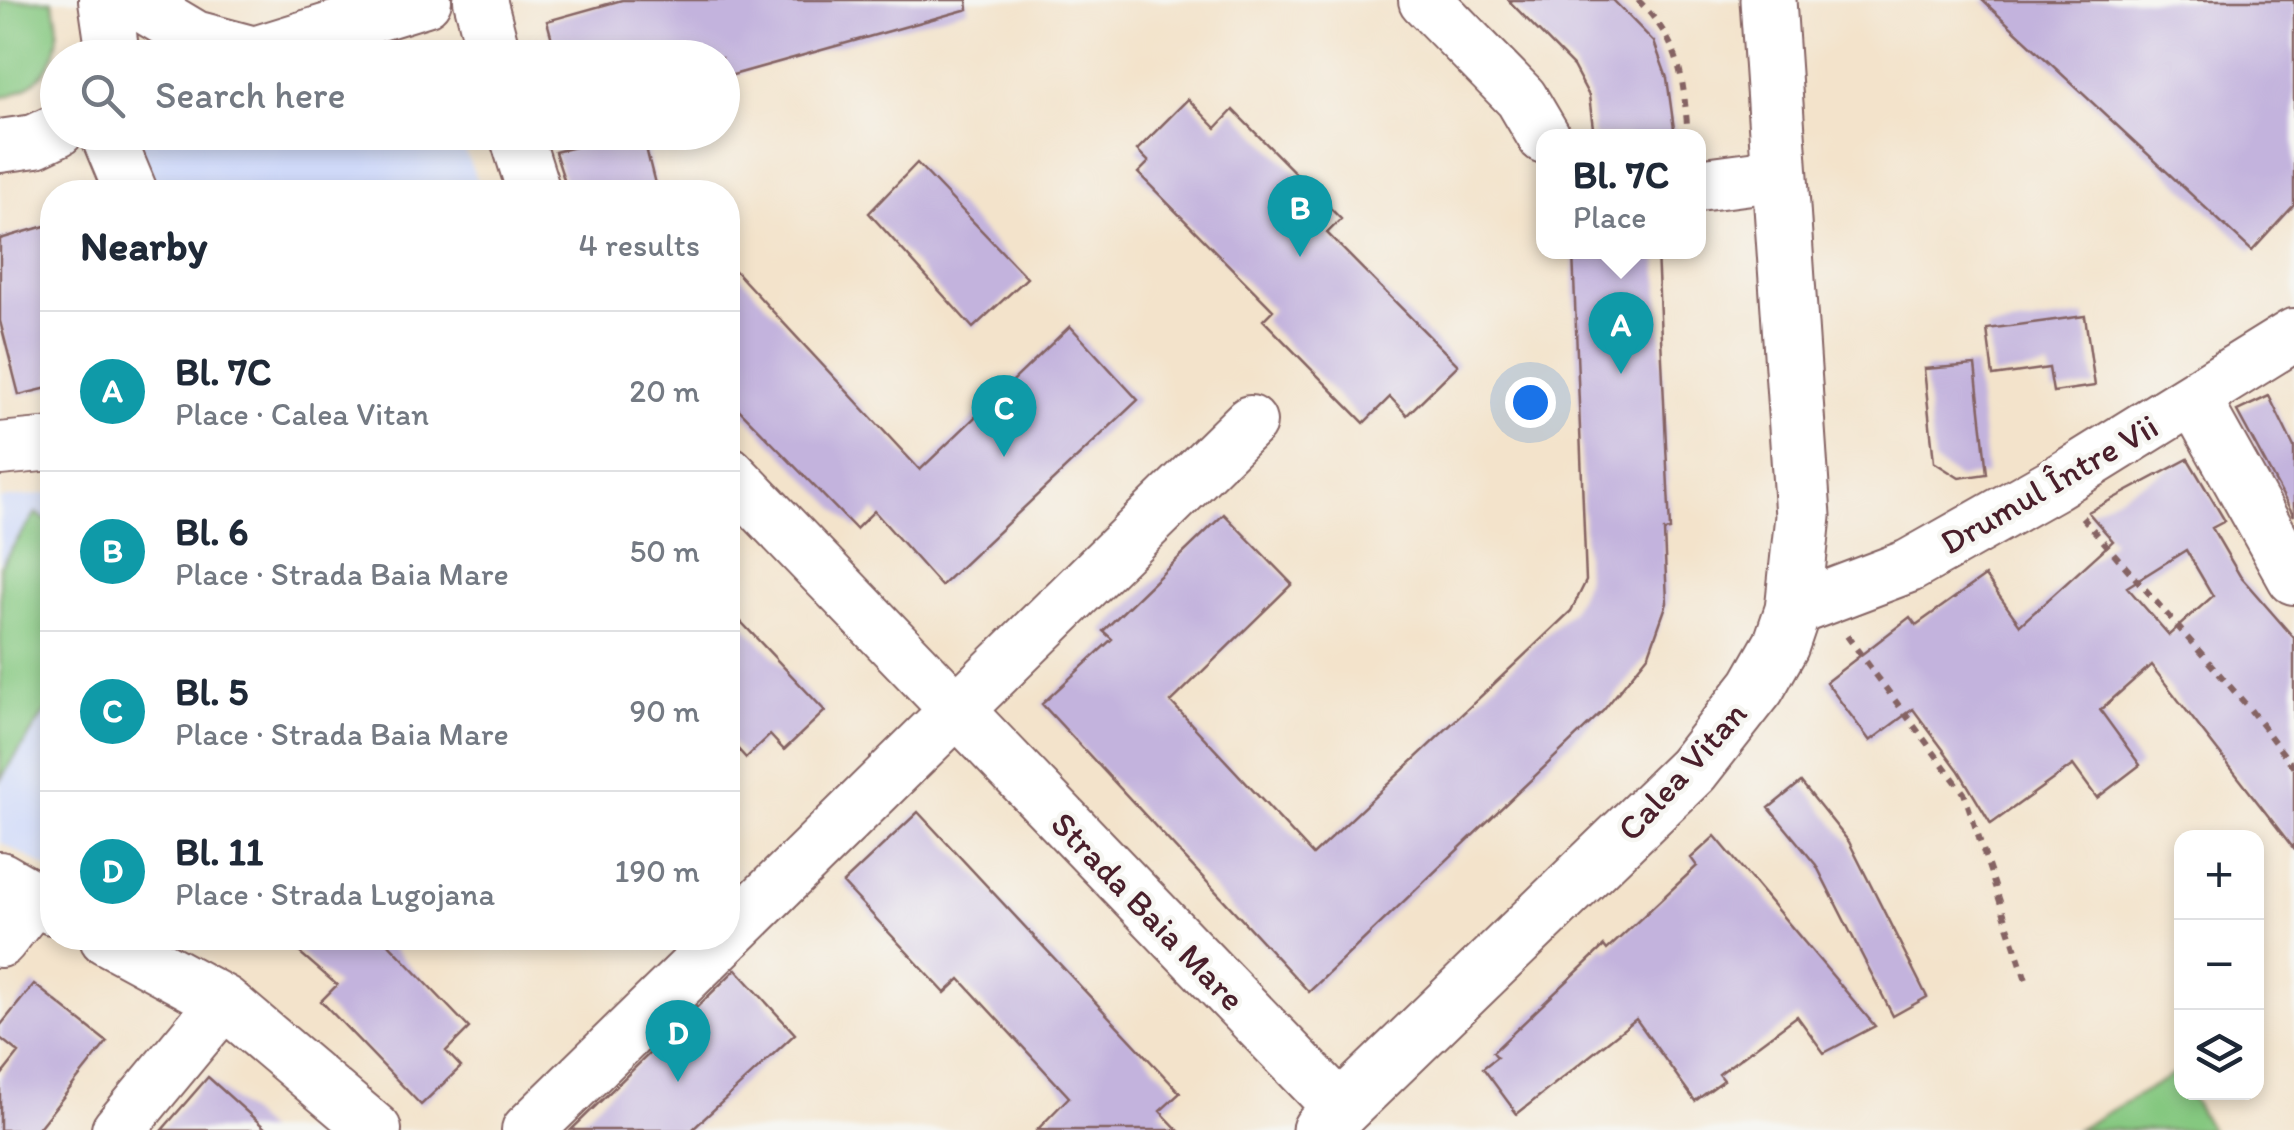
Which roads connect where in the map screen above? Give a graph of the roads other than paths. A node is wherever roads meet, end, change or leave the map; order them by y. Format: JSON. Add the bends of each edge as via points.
{"nodes":[{"id":1,"x":105,"y":0,"type":"edge"},
{"id":2,"x":133,"y":0,"type":"edge"},
{"id":3,"x":425,"y":0,"type":"edge"},
{"id":4,"x":480,"y":0,"type":"edge"},
{"id":5,"x":1425,"y":0,"type":"edge"},
{"id":6,"x":1768,"y":0,"type":"edge"},
{"id":7,"x":111,"y":40,"type":"edge"},
{"id":8,"x":203,"y":40,"type":"edge"},
{"id":9,"x":293,"y":40,"type":"edge"},
{"id":10,"x":490,"y":40,"type":"edge"},
{"id":11,"x":1539,"y":129,"type":"edge"},
{"id":12,"x":40,"y":138,"type":"edge"},
{"id":13,"x":0,"y":146,"type":"edge"},
{"id":14,"x":113,"y":150,"type":"edge"},
{"id":15,"x":521,"y":150,"type":"edge"},
{"id":16,"x":1781,"y":174,"type":"junction"},
{"id":17,"x":125,"y":180,"type":"edge"},
{"id":18,"x":530,"y":180,"type":"edge"},
{"id":19,"x":1706,"y":184,"type":"edge"},
{"id":20,"x":2294,"y":335,"type":"edge"},
{"id":21,"x":2194,"y":399,"type":"junction"},
{"id":22,"x":1250,"y":422,"type":"dead end"},
{"id":23,"x":40,"y":445,"type":"edge"},
{"id":24,"x":0,"y":449,"type":"edge"},
{"id":25,"x":740,"y":485,"type":"edge"},
{"id":26,"x":2294,"y":578,"type":"edge"},
{"id":27,"x":1807,"y":606,"type":"junction"},
{"id":28,"x":956,"y":713,"type":"junction"},
{"id":29,"x":29,"y":895,"type":"edge"},
{"id":30,"x":740,"y":922,"type":"edge"},
{"id":31,"x":0,"y":941,"type":"edge"},
{"id":32,"x":128,"y":950,"type":"edge"},
{"id":33,"x":712,"y":950,"type":"edge"},
{"id":34,"x":224,"y":1002,"type":"junction"},
{"id":35,"x":342,"y":1120,"type":"edge"},
{"id":36,"x":1330,"y":1120,"type":"edge"},
{"id":37,"x":118,"y":1130,"type":"edge"},
{"id":38,"x":528,"y":1130,"type":"edge"}],
"edges":[{"from":1,"to":7,"type":"street"},
{"from":2,"to":8,"type":"street"},
{"from":3,"to":9,"type":"street"},
{"from":4,"to":10,"type":"street"},
{"from":5,"to":11,"type":"street","via":[[1521,98]]},
{"from":6,"to":16,"type":"main road","name":"Calea Vitan"},
{"from":12,"to":13,"type":"street"},
{"from":14,"to":17,"type":"street"},
{"from":15,"to":18,"type":"street"},
{"from":16,"to":19,"type":"street"},
{"from":16,"to":27,"type":"main road","name":"Calea Vitan"},
{"from":20,"to":21,"type":"street","name":"Drumul Între Vii"},
{"from":21,"to":26,"type":"street"},
{"from":21,"to":27,"type":"street","name":"Drumul Între Vii","via":[[1909,566]]},
{"from":22,"to":28,"type":"street"},
{"from":23,"to":24,"type":"street"},
{"from":25,"to":28,"type":"street","name":"Strada Baia Mare"},
{"from":27,"to":36,"type":"main road","name":"Calea Vitan","via":[[1757,687],[1692,770]]},
{"from":28,"to":30,"type":"street"},
{"from":28,"to":36,"type":"street","name":"Strada Baia Mare"},
{"from":29,"to":31,"type":"street"},
{"from":32,"to":34,"type":"street"},
{"from":33,"to":38,"type":"street"},
{"from":34,"to":35,"type":"street","via":[[275,1040]]},
{"from":34,"to":37,"type":"street"}]}
